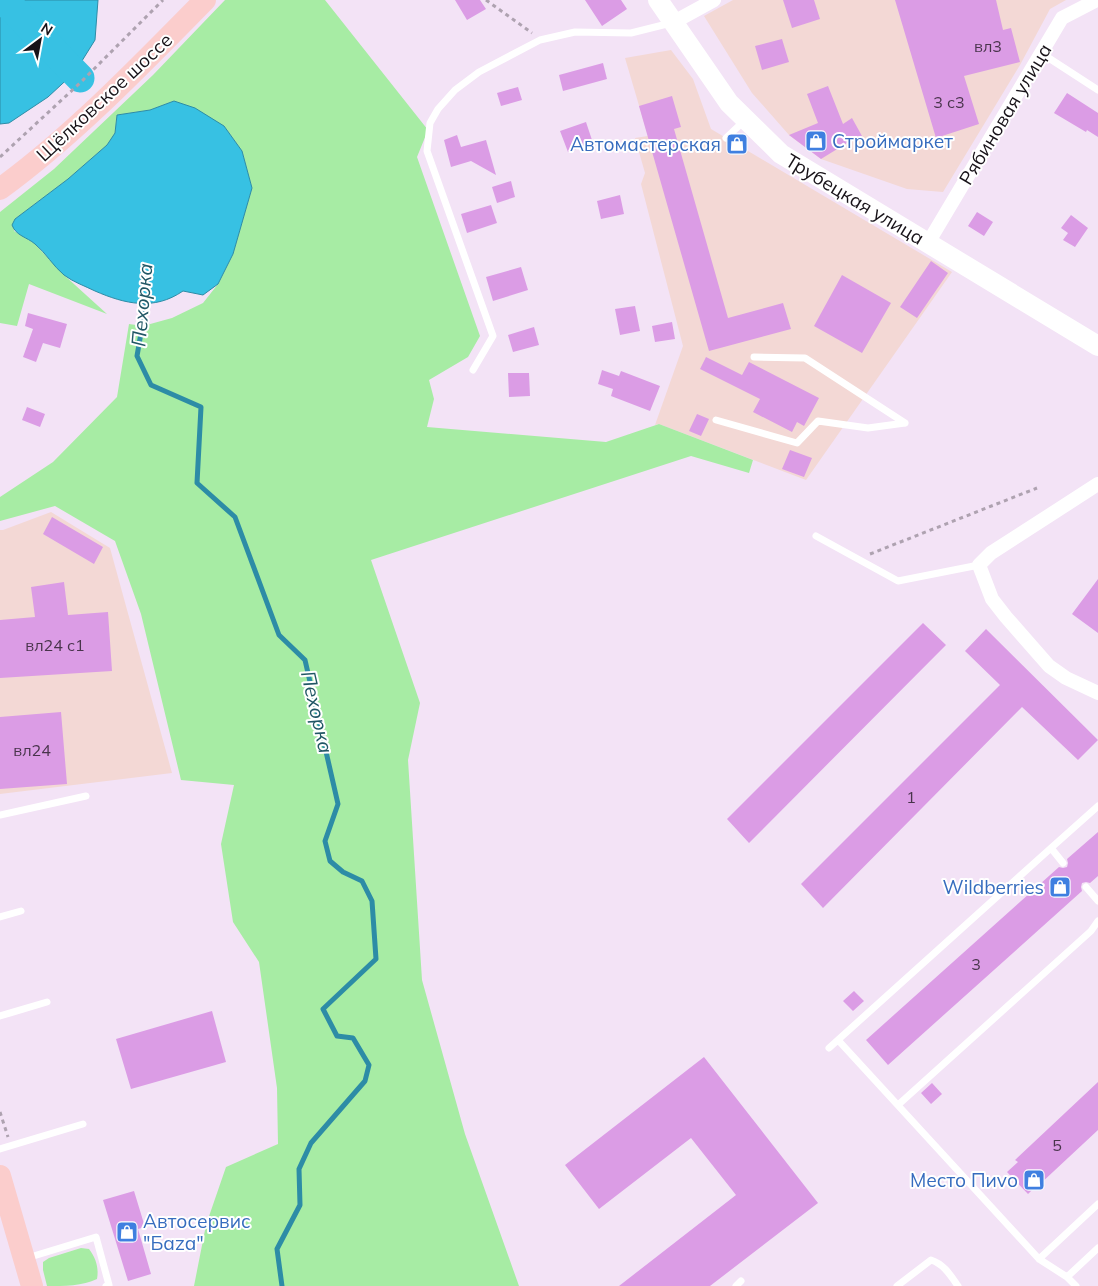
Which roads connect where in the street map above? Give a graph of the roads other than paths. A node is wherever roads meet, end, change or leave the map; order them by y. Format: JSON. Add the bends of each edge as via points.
{"nodes":[{"id":1,"x":205,"y":0,"type":"edge"},
{"id":2,"x":658,"y":0,"type":"edge"},
{"id":3,"x":714,"y":0,"type":"edge"},
{"id":4,"x":1097,"y":0,"type":"edge"},
{"id":5,"x":674,"y":22,"type":"junction"},
{"id":6,"x":1041,"y":53,"type":"junction"},
{"id":7,"x":1098,"y":90,"type":"edge"},
{"id":8,"x":746,"y":119,"type":"junction"},
{"id":9,"x":726,"y":138,"type":"dead end"},
{"id":10,"x":0,"y":189,"type":"edge"},
{"id":11,"x":928,"y":243,"type":"junction"},
{"id":12,"x":1098,"y":346,"type":"edge"},
{"id":13,"x":754,"y":357,"type":"dead end"},
{"id":14,"x":473,"y":370,"type":"dead end"},
{"id":15,"x":716,"y":420,"type":"dead end"},
{"id":16,"x":1098,"y":484,"type":"edge"},
{"id":17,"x":816,"y":536,"type":"dead end"},
{"id":18,"x":979,"y":565,"type":"junction"},
{"id":19,"x":1098,"y":693,"type":"edge"},
{"id":20,"x":86,"y":796,"type":"dead end"},
{"id":21,"x":1098,"y":806,"type":"edge"},
{"id":22,"x":0,"y":815,"type":"edge"},
{"id":23,"x":1052,"y":848,"type":"junction"},
{"id":24,"x":1064,"y":863,"type":"dead end"},
{"id":25,"x":1086,"y":887,"type":"dead end"},
{"id":26,"x":1098,"y":901,"type":"edge"},
{"id":27,"x":21,"y":911,"type":"dead end"},
{"id":28,"x":0,"y":917,"type":"edge"},
{"id":29,"x":1098,"y":921,"type":"edge"},
{"id":30,"x":47,"y":1002,"type":"dead end"},
{"id":31,"x":0,"y":1016,"type":"edge"},
{"id":32,"x":838,"y":1040,"type":"junction"},
{"id":33,"x":829,"y":1048,"type":"dead end"},
{"id":34,"x":898,"y":1105,"type":"junction"},
{"id":35,"x":82,"y":1124,"type":"dead end"},
{"id":36,"x":0,"y":1149,"type":"edge"},
{"id":37,"x":0,"y":1176,"type":"edge"},
{"id":38,"x":1098,"y":1204,"type":"edge"},
{"id":39,"x":1098,"y":1248,"type":"edge"},
{"id":40,"x":24,"y":1258,"type":"junction"},
{"id":41,"x":1039,"y":1259,"type":"junction"},
{"id":42,"x":1070,"y":1282,"type":"edge"},
{"id":43,"x":32,"y":1286,"type":"edge"},
{"id":44,"x":106,"y":1286,"type":"edge"},
{"id":45,"x":898,"y":1286,"type":"edge"},
{"id":46,"x":958,"y":1286,"type":"edge"}],
"edges":[{"from":1,"to":10,"type":"main road","name":"Щёлковское шоссе","via":[[78,124]]},
{"from":2,"to":5,"type":"main road","name":"Трубецкая улица"},
{"from":3,"to":5,"type":"street"},
{"from":4,"to":6,"type":"street","name":"Рябиновая улица","via":[[1062,18]]},
{"from":5,"to":8,"type":"main road","name":"Трубецкая улица","via":[[729,103]]},
{"from":5,"to":14,"type":"lane","via":[[631,33],[575,32],[540,40],[479,72],[455,90],[438,109],[430,123],[427,151],[493,336]]},
{"from":6,"to":7,"type":"lane"},
{"from":6,"to":11,"type":"street","name":"Рябиновая улица"},
{"from":8,"to":9,"type":"lane"},
{"from":8,"to":11,"type":"main road","name":"Трубецкая улица","via":[[781,154]]},
{"from":11,"to":12,"type":"main road","name":"Трубецкая улица"},
{"from":13,"to":15,"type":"lane","via":[[805,358],[905,423],[868,428],[818,421],[797,443]]},
{"from":16,"to":18,"type":"street","via":[[991,553]]},
{"from":17,"to":18,"type":"lane","via":[[898,581]]},
{"from":18,"to":19,"type":"street","via":[[992,599],[1049,666]]},
{"from":20,"to":22,"type":"lane"},
{"from":21,"to":23,"type":"lane"},
{"from":23,"to":24,"type":"lane"},
{"from":23,"to":32,"type":"lane"},
{"from":25,"to":26,"type":"lane"},
{"from":27,"to":28,"type":"lane"},
{"from":29,"to":34,"type":"lane","via":[[1091,931]]},
{"from":30,"to":31,"type":"lane"},
{"from":32,"to":33,"type":"lane"},
{"from":32,"to":34,"type":"lane"},
{"from":34,"to":41,"type":"lane"},
{"from":35,"to":36,"type":"lane"},
{"from":37,"to":40,"type":"main road"},
{"from":38,"to":41,"type":"lane"},
{"from":39,"to":42,"type":"lane"},
{"from":40,"to":43,"type":"main road"},
{"from":40,"to":44,"type":"lane","via":[[96,1237],[109,1285]]},
{"from":41,"to":42,"type":"lane"},
{"from":45,"to":46,"type":"lane","via":[[931,1260],[944,1268]]}]}
